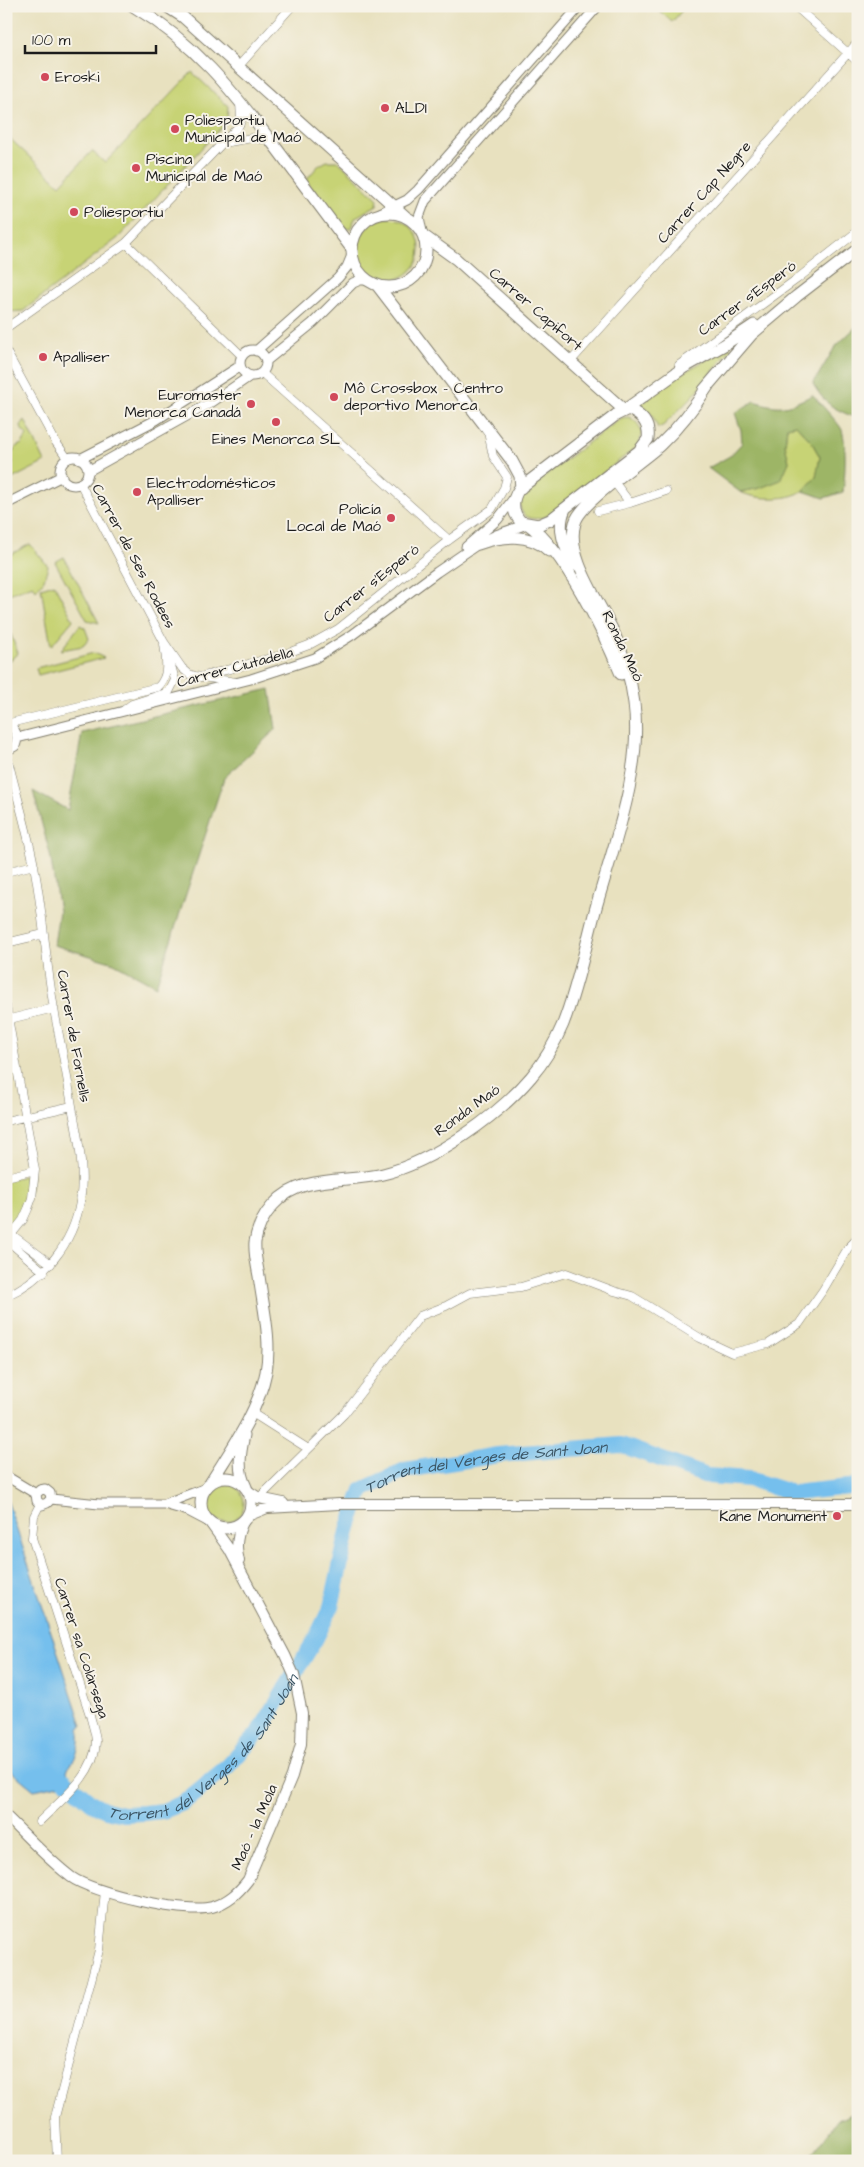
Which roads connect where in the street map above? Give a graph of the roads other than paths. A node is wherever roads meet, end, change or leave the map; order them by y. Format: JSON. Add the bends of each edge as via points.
{"nodes":[{"id":1,"x":133,"y":6,"type":"edge"},
{"id":2,"x":292,"y":6,"type":"edge"},
{"id":3,"x":580,"y":6,"type":"edge"},
{"id":4,"x":598,"y":6,"type":"edge"},
{"id":5,"x":795,"y":6,"type":"edge"},
{"id":6,"x":170,"y":9,"type":"edge"},
{"id":7,"x":858,"y":42,"type":"edge"},
{"id":8,"x":848,"y":53,"type":"junction"},
{"id":9,"x":858,"y":62,"type":"edge"},
{"id":10,"x":238,"y":66,"type":"junction"},
{"id":11,"x":240,"y":100,"type":"junction"},
{"id":12,"x":270,"y":140,"type":"junction"},
{"id":13,"x":223,"y":143,"type":"junction"},
{"id":14,"x":396,"y":206,"type":"junction"},
{"id":15,"x":380,"y":213,"type":"junction"},
{"id":16,"x":405,"y":216,"type":"junction"},
{"id":17,"x":858,"y":231,"type":"edge"},
{"id":18,"x":423,"y":234,"type":"junction"},
{"id":19,"x":126,"y":243,"type":"junction"},
{"id":20,"x":858,"y":249,"type":"edge"},
{"id":21,"x":352,"y":252,"type":"junction"},
{"id":22,"x":372,"y":282,"type":"junction"},
{"id":23,"x":797,"y":296,"type":"junction"},
{"id":24,"x":6,"y":328,"type":"edge"},
{"id":25,"x":6,"y":351,"type":"edge"},
{"id":26,"x":256,"y":351,"type":"junction"},
{"id":27,"x":242,"y":356,"type":"junction"},
{"id":28,"x":571,"y":361,"type":"junction"},
{"id":29,"x":266,"y":362,"type":"junction"},
{"id":30,"x":240,"y":366,"type":"junction"},
{"id":31,"x":262,"y":373,"type":"junction"},
{"id":32,"x":250,"y":376,"type":"junction"},
{"id":33,"x":708,"y":386,"type":"junction"},
{"id":34,"x":655,"y":388,"type":"junction"},
{"id":35,"x":625,"y":410,"type":"junction"},
{"id":36,"x":487,"y":429,"type":"junction"},
{"id":37,"x":639,"y":451,"type":"junction"},
{"id":38,"x":80,"y":458,"type":"junction"},
{"id":39,"x":68,"y":459,"type":"junction"},
{"id":40,"x":88,"y":471,"type":"junction"},
{"id":41,"x":62,"y":476,"type":"junction"},
{"id":42,"x":615,"y":482,"type":"junction"},
{"id":43,"x":80,"y":483,"type":"junction"},
{"id":44,"x":666,"y":491,"type":"dead end"},
{"id":45,"x":518,"y":492,"type":"junction"},
{"id":46,"x":630,"y":503,"type":"junction"},
{"id":47,"x":6,"y":504,"type":"edge"},
{"id":48,"x":565,"y":509,"type":"junction"},
{"id":49,"x":598,"y":511,"type":"dead end"},
{"id":50,"x":527,"y":524,"type":"junction"},
{"id":51,"x":449,"y":540,"type":"junction"},
{"id":52,"x":478,"y":544,"type":"junction"},
{"id":53,"x":437,"y":572,"type":"junction"},
{"id":54,"x":575,"y":584,"type":"junction"},
{"id":55,"x":164,"y":642,"type":"junction"},
{"id":56,"x":200,"y":677,"type":"junction"},
{"id":57,"x":628,"y":677,"type":"junction"},
{"id":58,"x":236,"y":682,"type":"junction"},
{"id":59,"x":158,"y":687,"type":"joint"},
{"id":60,"x":124,"y":710,"type":"junction"},
{"id":61,"x":635,"y":718,"type":"junction"},
{"id":62,"x":6,"y":724,"type":"edge"},
{"id":63,"x":17,"y":738,"type":"junction"},
{"id":64,"x":6,"y":752,"type":"edge"},
{"id":65,"x":34,"y":865,"type":"junction"},
{"id":66,"x":6,"y":872,"type":"edge"},
{"id":67,"x":44,"y":934,"type":"junction"},
{"id":68,"x":6,"y":943,"type":"edge"},
{"id":69,"x":6,"y":1006,"type":"edge"},
{"id":70,"x":54,"y":1008,"type":"junction"},
{"id":71,"x":7,"y":1020,"type":"edge"},
{"id":72,"x":17,"y":1068,"type":"junction"},
{"id":73,"x":6,"y":1071,"type":"edge"},
{"id":74,"x":72,"y":1106,"type":"junction"},
{"id":75,"x":26,"y":1116,"type":"junction"},
{"id":76,"x":6,"y":1121,"type":"edge"},
{"id":77,"x":35,"y":1170,"type":"junction"},
{"id":78,"x":6,"y":1177,"type":"edge"},
{"id":79,"x":8,"y":1238,"type":"edge"},
{"id":80,"x":858,"y":1238,"type":"edge"},
{"id":81,"x":51,"y":1264,"type":"junction"},
{"id":82,"x":44,"y":1272,"type":"junction"},
{"id":83,"x":6,"y":1296,"type":"edge"},
{"id":84,"x":250,"y":1417,"type":"junction"},
{"id":85,"x":307,"y":1448,"type":"junction"},
{"id":86,"x":6,"y":1476,"type":"edge"},
{"id":87,"x":208,"y":1486,"type":"junction"},
{"id":88,"x":247,"y":1490,"type":"junction"},
{"id":89,"x":36,"y":1494,"type":"junction"},
{"id":90,"x":259,"y":1498,"type":"junction"},
{"id":91,"x":51,"y":1499,"type":"junction"},
{"id":92,"x":40,"y":1504,"type":"junction"},
{"id":93,"x":164,"y":1504,"type":"junction"},
{"id":94,"x":858,"y":1504,"type":"edge"},
{"id":95,"x":306,"y":1505,"type":"junction"},
{"id":96,"x":245,"y":1518,"type":"junction"},
{"id":97,"x":209,"y":1522,"type":"junction"},
{"id":98,"x":243,"y":1574,"type":"junction"},
{"id":99,"x":9,"y":1818,"type":"edge"},
{"id":100,"x":41,"y":1819,"type":"dead end"},
{"id":101,"x":104,"y":1892,"type":"junction"},
{"id":102,"x":57,"y":2161,"type":"edge"}],
"edges":[{"from":1,"to":11,"type":"main road","via":[[173,33]]},
{"from":2,"to":10,"type":"street"},
{"from":3,"to":14,"type":"street","via":[[418,190]]},
{"from":4,"to":18,"type":"street","via":[[425,201],[420,217]]},
{"from":5,"to":8,"type":"street"},
{"from":6,"to":10,"type":"main road"},
{"from":7,"to":8,"type":"street","name":"Carrer Cap Negre"},
{"from":8,"to":9,"type":"street"},
{"from":8,"to":28,"type":"street","name":"Carrer Cap Negre"},
{"from":10,"to":14,"type":"main road"},
{"from":11,"to":12,"type":"main road"},
{"from":11,"to":13,"type":"street","via":[[241,121]]},
{"from":12,"to":13,"type":"street","via":[[252,138]]},
{"from":12,"to":21,"type":"main road"},
{"from":13,"to":19,"type":"street"},
{"from":14,"to":15,"type":"street"},
{"from":14,"to":16,"type":"main road"},
{"from":15,"to":16,"type":"main road","via":[[393,212]]},
{"from":15,"to":21,"type":"main road","via":[[357,230]]},
{"from":16,"to":18,"type":"main road"},
{"from":17,"to":34,"type":"street","name":"Carrer s'Esperó","via":[[676,368]]},
{"from":18,"to":22,"type":"main road","via":[[426,256],[417,274],[401,285],[389,287]]},
{"from":18,"to":28,"type":"main road","name":"Carrer Capifort","via":[[456,259]]},
{"from":19,"to":24,"type":"street"},
{"from":19,"to":27,"type":"street"},
{"from":20,"to":23,"type":"main road"},
{"from":21,"to":22,"type":"main road","via":[[357,269]]},
{"from":21,"to":26,"type":"street","via":[[347,267],[338,278]]},
{"from":22,"to":29,"type":"street","via":[[360,280],[353,283],[313,323]]},
{"from":22,"to":36,"type":"main road"},
{"from":23,"to":33,"type":"main road","via":[[752,334]]},
{"from":23,"to":34,"type":"main road"},
{"from":25,"to":39,"type":"street","via":[[55,442]]},
{"from":26,"to":27,"type":"street","via":[[248,351]]},
{"from":26,"to":29,"type":"street"},
{"from":27,"to":30,"type":"street"},
{"from":28,"to":35,"type":"main road","name":"Carrer Capifort"},
{"from":29,"to":31,"type":"street"},
{"from":30,"to":32,"type":"street"},
{"from":30,"to":38,"type":"street","via":[[156,420]]},
{"from":31,"to":32,"type":"street"},
{"from":31,"to":51,"type":"street"},
{"from":32,"to":40,"type":"street","via":[[212,402]]},
{"from":33,"to":37,"type":"main road","via":[[679,418]]},
{"from":33,"to":42,"type":"main road","via":[[660,445]]},
{"from":34,"to":35,"type":"main road"},
{"from":35,"to":37,"type":"main road","name":"Carrer Capifort","via":[[634,412],[647,424],[648,439]]},
{"from":35,"to":45,"type":"main road"},
{"from":36,"to":45,"type":"main road","via":[[517,468]]},
{"from":36,"to":51,"type":"street","name":"Carrer s'Esperó","via":[[493,456],[507,477],[504,488],[492,509]]},
{"from":37,"to":48,"type":"main road"},
{"from":38,"to":39,"type":"street"},
{"from":38,"to":40,"type":"street"},
{"from":39,"to":41,"type":"street","via":[[61,468]]},
{"from":40,"to":43,"type":"street"},
{"from":41,"to":43,"type":"street","via":[[72,484]]},
{"from":41,"to":47,"type":"street"},
{"from":42,"to":46,"type":"street"},
{"from":42,"to":57,"type":"main road","via":[[578,514],[572,535],[578,561],[614,634]]},
{"from":43,"to":55,"type":"street","name":"Carrer de Ses Rodees"},
{"from":44,"to":46,"type":"street"},
{"from":45,"to":50,"type":"main road","via":[[513,505],[515,513]]},
{"from":45,"to":53,"type":"street","name":"Carrer Ciutadella","via":[[498,519]]},
{"from":46,"to":49,"type":"street"},
{"from":48,"to":50,"type":"main road","via":[[544,524]]},
{"from":48,"to":57,"type":"main road","via":[[561,520],[566,550]]},
{"from":50,"to":52,"type":"street","name":"Carrer Ciutadella"},
{"from":50,"to":54,"type":"main road","via":[[545,539]]},
{"from":51,"to":56,"type":"street","name":"Carrer s'Esperó","via":[[338,628],[309,645]]},
{"from":52,"to":53,"type":"street","name":"Carrer Ciutadella"},
{"from":52,"to":54,"type":"main road","via":[[510,537],[537,542],[557,560]]},
{"from":53,"to":58,"type":"street","name":"Carrer Ciutadella","via":[[316,658]]},
{"from":54,"to":61,"type":"main road","name":"Ronda Maó","via":[[614,658],[630,696]]},
{"from":55,"to":56,"type":"street","name":"Carrer de Ses Rodees","via":[[182,668]]},
{"from":55,"to":59,"type":"street","name":"Carrer de Ses Rodees","via":[[167,667]]},
{"from":55,"to":60,"type":"street","name":"Carrer de Ses Rodees","via":[[174,673],[172,688]]},
{"from":56,"to":58,"type":"street","name":"Carrer de Ses Rodees"},
{"from":57,"to":61,"type":"main road","name":"Ronda Maó"},
{"from":58,"to":60,"type":"street","name":"Carrer Ciutadella"},
{"from":59,"to":62,"type":"street","name":"Carrer Ciutadella"},
{"from":60,"to":63,"type":"street","name":"Carrer Ciutadella"},
{"from":61,"to":84,"type":"main road","name":"Ronda Maó","via":[[636,742],[629,789],[566,1013],[555,1041],[539,1068],[514,1095],[476,1126],[439,1150],[387,1173],[305,1185],[285,1194],[271,1207],[255,1240],[268,1354],[265,1375]]},
{"from":62,"to":63,"type":"street","via":[[14,730]]},
{"from":63,"to":64,"type":"street","via":[[15,746]]},
{"from":64,"to":65,"type":"street","name":"Carrer de Fornells"},
{"from":65,"to":66,"type":"street"},
{"from":65,"to":67,"type":"street","name":"Carrer de Fornells"},
{"from":67,"to":68,"type":"street"},
{"from":67,"to":70,"type":"street","name":"Carrer de Fornells"},
{"from":69,"to":71,"type":"street"},
{"from":70,"to":71,"type":"street"},
{"from":70,"to":74,"type":"street","name":"Carrer de Fornells"},
{"from":71,"to":72,"type":"street"},
{"from":72,"to":73,"type":"street"},
{"from":72,"to":75,"type":"street"},
{"from":74,"to":75,"type":"street"},
{"from":74,"to":81,"type":"street","name":"Carrer de Fornells","via":[[82,1164],[80,1204],[71,1231]]},
{"from":75,"to":76,"type":"street"},
{"from":75,"to":77,"type":"street"},
{"from":77,"to":78,"type":"street"},
{"from":77,"to":79,"type":"street","via":[[28,1209]]},
{"from":79,"to":81,"type":"street"},
{"from":79,"to":82,"type":"street"},
{"from":80,"to":85,"type":"street","via":[[848,1248],[799,1324],[768,1344],[732,1353],[700,1338],[632,1296],[566,1273],[521,1287],[470,1292],[420,1316],[344,1414]]},
{"from":81,"to":82,"type":"street","name":"Carrer de Fornells"},
{"from":82,"to":83,"type":"street","name":"Carrer de Fornells","via":[[24,1288]]},
{"from":84,"to":85,"type":"street"},
{"from":84,"to":87,"type":"main road","name":"Ronda Maó"},
{"from":84,"to":88,"type":"main road","name":"Ronda Maó","via":[[239,1465]]},
{"from":85,"to":90,"type":"street"},
{"from":86,"to":89,"type":"street"},
{"from":87,"to":88,"type":"main road","via":[[226,1478],[241,1483]]},
{"from":87,"to":93,"type":"street"},
{"from":87,"to":97,"type":"main road","via":[[200,1502]]},
{"from":88,"to":90,"type":"main road"},
{"from":88,"to":96,"type":"main road","via":[[251,1505]]},
{"from":89,"to":91,"type":"street","via":[[45,1489]]},
{"from":89,"to":92,"type":"street"},
{"from":90,"to":95,"type":"main road"},
{"from":91,"to":92,"type":"street"},
{"from":91,"to":93,"type":"street","via":[[99,1504]]},
{"from":92,"to":100,"type":"street","name":"Carrer sa Colàrsega","via":[[34,1516],[32,1538],[88,1706],[96,1741],[94,1754],[83,1776]]},
{"from":93,"to":97,"type":"street"},
{"from":94,"to":95,"type":"main road"},
{"from":95,"to":96,"type":"main road","via":[[267,1508]]},
{"from":96,"to":97,"type":"main road","via":[[232,1528]]},
{"from":96,"to":98,"type":"main road","name":"Maó - la Mola","via":[[236,1544]]},
{"from":97,"to":98,"type":"main road","name":"Maó - la Mola"},
{"from":98,"to":101,"type":"main road","name":"Maó - la Mola","via":[[294,1675],[302,1712],[301,1744],[292,1776],[253,1869],[241,1889],[225,1902],[201,1909],[174,1907]]},
{"from":99,"to":101,"type":"main road","name":"Maó - la Mola","via":[[72,1877]]},
{"from":101,"to":102,"type":"street","via":[[99,1950],[55,2117]]}]}
